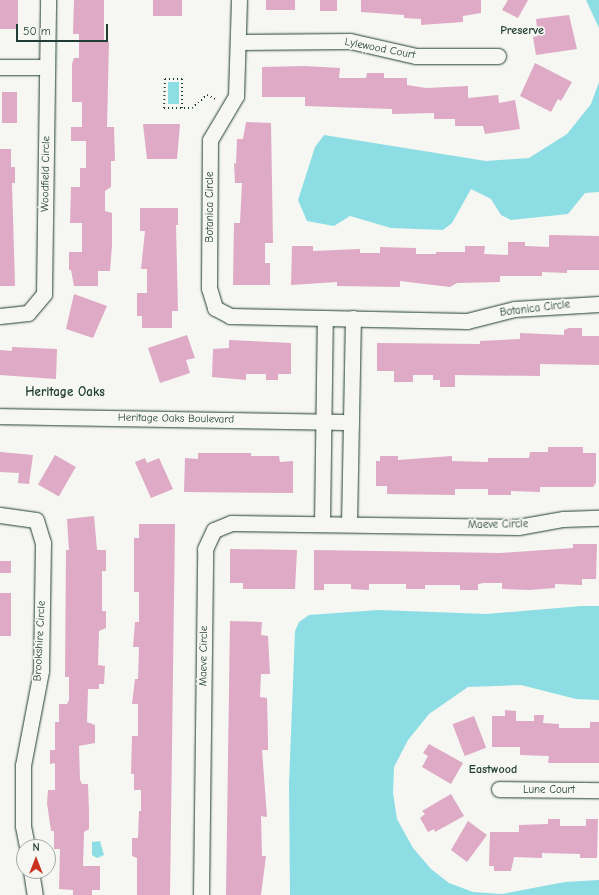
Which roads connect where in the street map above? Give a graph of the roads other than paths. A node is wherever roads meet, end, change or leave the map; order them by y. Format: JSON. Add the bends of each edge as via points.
{"nodes":[{"id":1,"x":48,"y":0,"type":"edge"},
{"id":2,"x":239,"y":0,"type":"edge"},
{"id":3,"x":238,"y":42,"type":"junction"},
{"id":4,"x":498,"y":56,"type":"dead end"},
{"id":5,"x":0,"y":67,"type":"edge"},
{"id":6,"x":47,"y":67,"type":"junction"},
{"id":7,"x":599,"y":304,"type":"edge"},
{"id":8,"x":0,"y":316,"type":"edge"},
{"id":9,"x":325,"y":318,"type":"junction"},
{"id":10,"x":352,"y":318,"type":"junction"},
{"id":11,"x":326,"y":368,"type":"junction"},
{"id":12,"x":352,"y":368,"type":"junction"},
{"id":13,"x":0,"y":416,"type":"edge"},
{"id":14,"x":325,"y":422,"type":"junction"},
{"id":15,"x":351,"y":422,"type":"junction"},
{"id":16,"x":324,"y":468,"type":"junction"},
{"id":17,"x":350,"y":469,"type":"junction"},
{"id":18,"x":0,"y":515,"type":"edge"},
{"id":19,"x":599,"y":518,"type":"edge"},
{"id":20,"x":322,"y":523,"type":"junction"},
{"id":21,"x":350,"y":524,"type":"junction"},
{"id":22,"x":499,"y":789,"type":"dead end"},
{"id":23,"x":599,"y":790,"type":"edge"},
{"id":24,"x":25,"y":839,"type":"edge"},
{"id":25,"x":32,"y":879,"type":"edge"},
{"id":26,"x":35,"y":895,"type":"edge"},
{"id":27,"x":201,"y":895,"type":"edge"}],
"edges":[{"from":1,"to":6,"type":"street","name":"Woodfield Circle"},
{"from":2,"to":3,"type":"street","name":"Botanica Circle"},
{"from":3,"to":4,"type":"street","name":"Lylewood Court","via":[[350,41],[416,56]]},
{"from":3,"to":9,"type":"street","name":"Botanica Circle","via":[[236,96],[210,140],[209,288],[215,308],[230,316]]},
{"from":5,"to":6,"type":"street"},
{"from":6,"to":8,"type":"street","name":"Woodfield Circle","via":[[44,294],[28,313]]},
{"from":7,"to":10,"type":"street","name":"Botanica Circle","via":[[514,309],[467,321]]},
{"from":9,"to":10,"type":"street","name":"Botanica Circle"},
{"from":9,"to":11,"type":"street"},
{"from":10,"to":12,"type":"street"},
{"from":11,"to":12,"type":"street"},
{"from":11,"to":14,"type":"street"},
{"from":12,"to":15,"type":"street"},
{"from":13,"to":14,"type":"street","name":"Heritage Oaks Boulevard"},
{"from":14,"to":15,"type":"street","name":"Heritage Oaks Boulevard"},
{"from":14,"to":16,"type":"street"},
{"from":15,"to":17,"type":"street"},
{"from":16,"to":17,"type":"street"},
{"from":16,"to":20,"type":"street"},
{"from":17,"to":21,"type":"street"},
{"from":18,"to":24,"type":"street","name":"Brookshire Circle","via":[[36,520],[44,543],[41,671],[23,765],[23,826]]},
{"from":19,"to":21,"type":"street","name":"Maeve Circle","via":[[563,519],[518,527]]},
{"from":20,"to":21,"type":"street","name":"Maeve Circle"},
{"from":20,"to":27,"type":"street","name":"Maeve Circle","via":[[231,523],[214,530],[205,549]]},
{"from":22,"to":23,"type":"street","name":"Lune Court"},
{"from":25,"to":26,"type":"street"}]}
